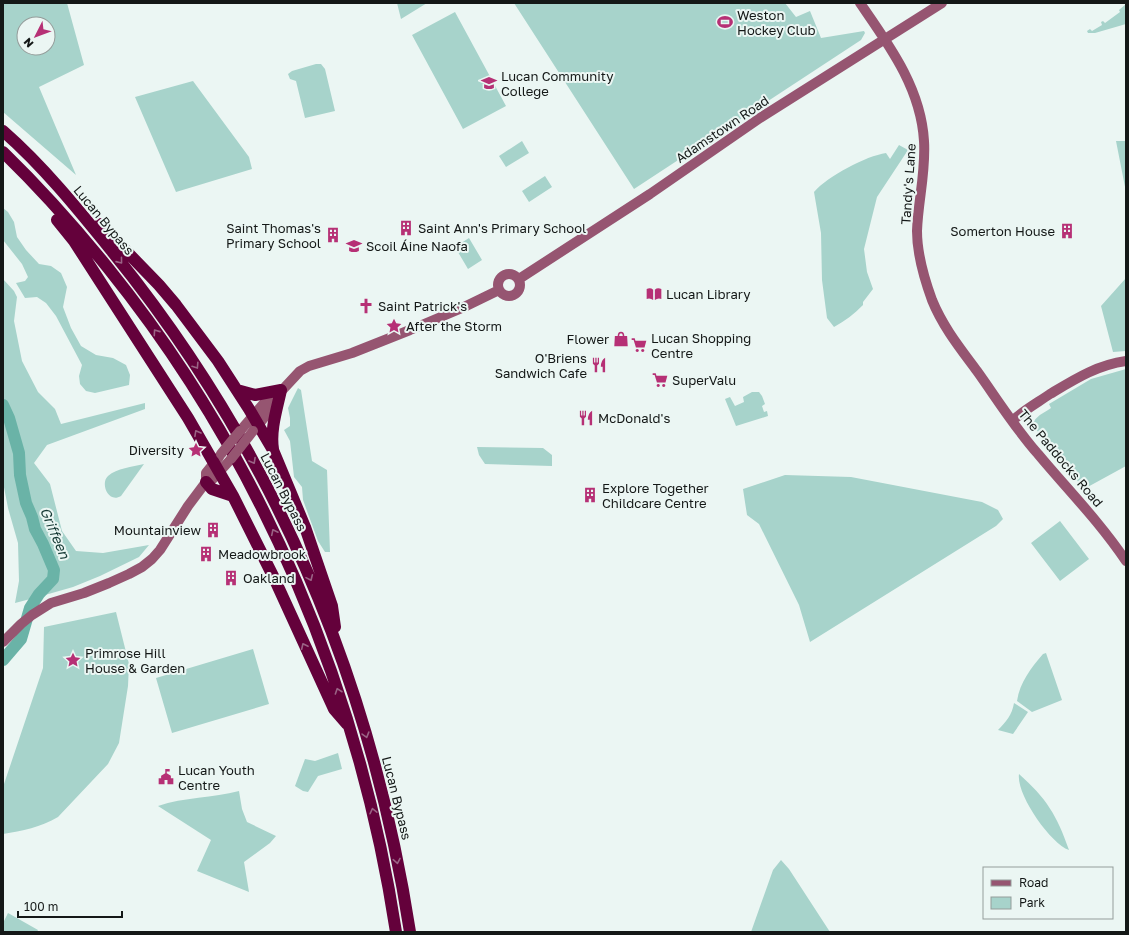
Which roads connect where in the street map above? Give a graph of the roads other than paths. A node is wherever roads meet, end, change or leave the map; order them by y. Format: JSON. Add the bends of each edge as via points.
{"nodes":[{"id":1,"x":860,"y":3,"type":"edge"},
{"id":2,"x":942,"y":3,"type":"edge"},
{"id":3,"x":885,"y":39,"type":"junction"},
{"id":4,"x":7,"y":134,"type":"edge"},
{"id":5,"x":3,"y":152,"type":"edge"},
{"id":6,"x":3,"y":161,"type":"edge"},
{"id":7,"x":518,"y":279,"type":"junction"},
{"id":8,"x":499,"y":290,"type":"junction"},
{"id":9,"x":949,"y":333,"type":"joint"},
{"id":10,"x":1126,"y":361,"type":"edge"},
{"id":11,"x":237,"y":390,"type":"junction"},
{"id":12,"x":281,"y":390,"type":"junction"},
{"id":13,"x":1012,"y":421,"type":"junction"},
{"id":14,"x":253,"y":423,"type":"junction"},
{"id":15,"x":273,"y":450,"type":"junction"},
{"id":16,"x":219,"y":465,"type":"junction"},
{"id":17,"x":206,"y":482,"type":"junction"},
{"id":18,"x":233,"y":496,"type":"junction"},
{"id":19,"x":1126,"y":561,"type":"edge"},
{"id":20,"x":3,"y":642,"type":"edge"},
{"id":21,"x":337,"y":644,"type":"junction"},
{"id":22,"x":350,"y":728,"type":"junction"},
{"id":23,"x":396,"y":932,"type":"edge"},
{"id":24,"x":410,"y":932,"type":"edge"}],
"edges":[{"from":1,"to":3,"type":"main road","name":"Tandy's Lane"},
{"from":2,"to":3,"type":"main road","name":"Adamstown Road"},
{"from":3,"to":7,"type":"main road","name":"Adamstown Road","via":[[766,114],[631,207]]},
{"from":3,"to":9,"type":"main road","name":"Tandy's Lane","via":[[908,80],[923,132],[924,170],[917,234],[919,250],[923,274]]},
{"from":4,"to":11,"type":"highway","via":[[39,158],[159,284],[195,329]]},
{"from":4,"to":21,"type":"highway","name":"Lucan Bypass","one_way":true,"via":[[67,198],[129,272],[211,389],[274,501],[313,584]]},
{"from":22,"to":5,"type":"highway","name":"Lucan Bypass","one_way":true,"via":[[324,649],[300,588],[263,510],[219,429],[173,356],[119,282],[65,217]]},
{"from":16,"to":6,"type":"highway","one_way":true,"via":[[74,241]]},
{"from":7,"to":8,"type":"main road","via":[[512,274],[504,275],[498,282]]},
{"from":7,"to":8,"type":"main road","via":[[519,289],[513,295],[506,296]]},
{"from":8,"to":12,"type":"main road","via":[[410,330],[310,366],[300,371]]},
{"from":9,"to":13,"type":"main road","name":"The Paddocks Road"},
{"from":10,"to":13,"type":"main road","via":[[1096,368],[1077,378],[1025,410]]},
{"from":11,"to":12,"type":"highway","via":[[255,395]]},
{"from":11,"to":14,"type":"highway"},
{"from":12,"to":14,"type":"main road","via":[[273,400],[264,402]]},
{"from":12,"to":15,"type":"highway","via":[[274,421]]},
{"from":13,"to":19,"type":"main road","name":"The Paddocks Road","via":[[1093,516]]},
{"from":14,"to":15,"type":"highway"},
{"from":14,"to":16,"type":"main road","bridge":true},
{"from":15,"to":21,"type":"highway","via":[[322,571],[332,606]]},
{"from":16,"to":17,"type":"main road","via":[[212,480]]},
{"from":16,"to":18,"type":"highway"},
{"from":17,"to":18,"type":"highway","via":[[212,488]]},
{"from":17,"to":20,"type":"main road","via":[[160,550],[142,567],[90,591],[51,603],[24,621]]},
{"from":22,"to":18,"type":"highway","one_way":true,"via":[[334,709]]},
{"from":21,"to":24,"type":"highway","name":"Lucan Bypass","one_way":true,"via":[[386,807]]},
{"from":23,"to":22,"type":"highway","name":"Lucan Bypass","one_way":true,"via":[[373,810]]}]}
